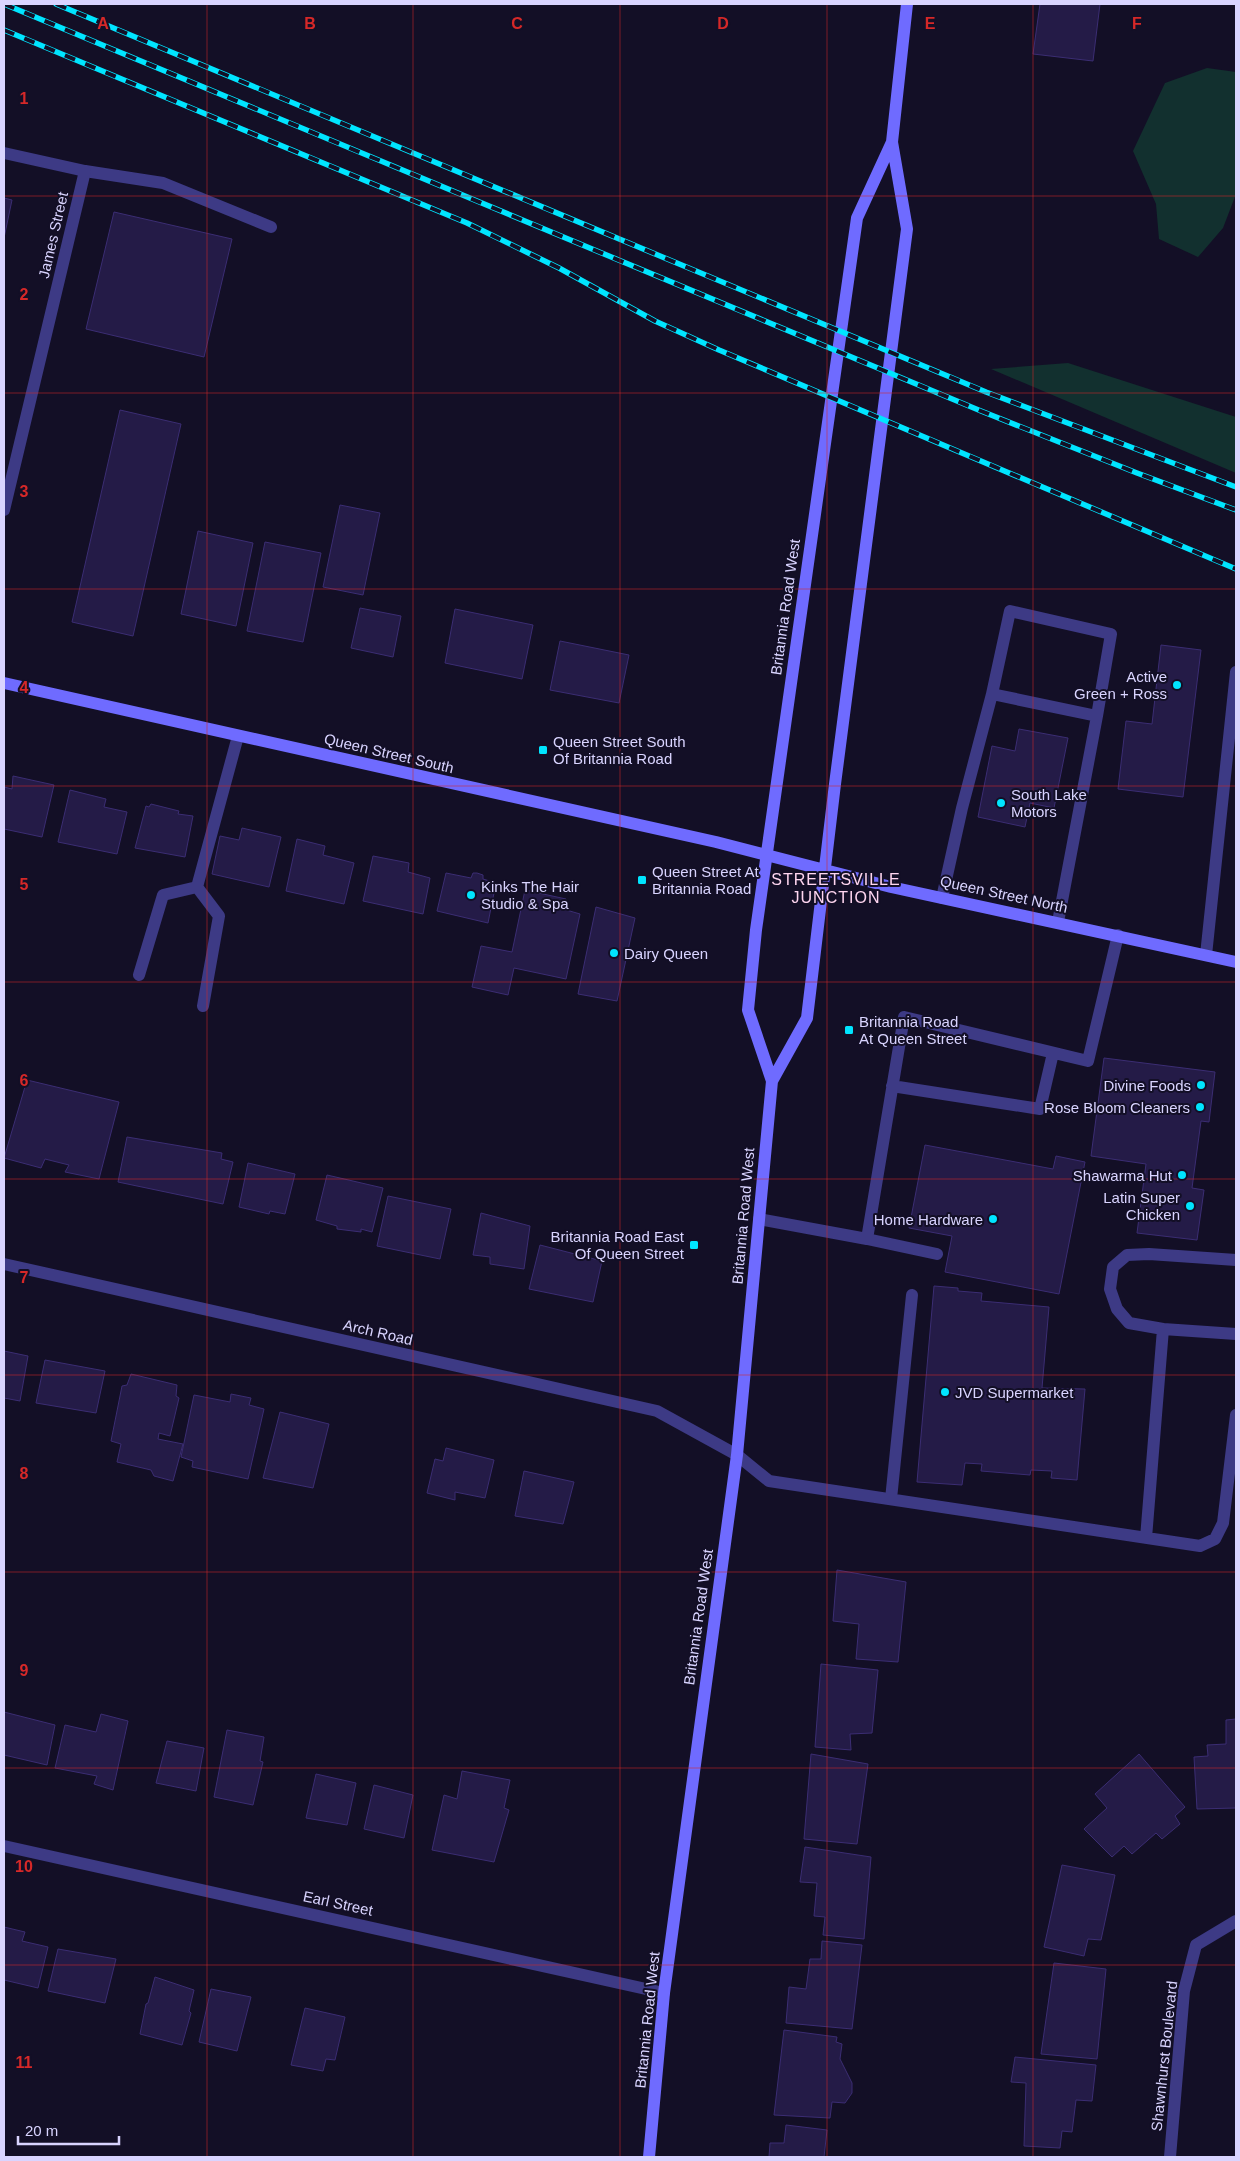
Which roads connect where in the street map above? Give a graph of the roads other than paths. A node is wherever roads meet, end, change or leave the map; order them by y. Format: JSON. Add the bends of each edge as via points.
{"nodes":[{"id":1,"x":907,"y":4,"type":"edge"},
{"id":2,"x":892,"y":142,"type":"junction"},
{"id":3,"x":4,"y":153,"type":"edge"},
{"id":4,"x":85,"y":172,"type":"junction"},
{"id":5,"x":270,"y":227,"type":"dead end"},
{"id":6,"x":4,"y":510,"type":"edge"},
{"id":7,"x":1236,"y":672,"type":"edge"},
{"id":8,"x":4,"y":683,"type":"edge"},
{"id":9,"x":992,"y":694,"type":"junction"},
{"id":10,"x":1097,"y":716,"type":"junction"},
{"id":11,"x":238,"y":736,"type":"junction"},
{"id":12,"x":767,"y":855,"type":"junction"},
{"id":13,"x":824,"y":870,"type":"junction"},
{"id":14,"x":197,"y":887,"type":"junction"},
{"id":15,"x":942,"y":898,"type":"junction"},
{"id":16,"x":1058,"y":922,"type":"junction"},
{"id":17,"x":1118,"y":936,"type":"junction"},
{"id":18,"x":1206,"y":954,"type":"junction"},
{"id":19,"x":1236,"y":962,"type":"edge"},
{"id":20,"x":139,"y":975,"type":"dead end"},
{"id":21,"x":203,"y":1006,"type":"dead end"},
{"id":22,"x":1053,"y":1053,"type":"junction"},
{"id":23,"x":772,"y":1081,"type":"junction"},
{"id":24,"x":892,"y":1086,"type":"junction"},
{"id":25,"x":759,"y":1219,"type":"junction"},
{"id":26,"x":866,"y":1240,"type":"junction"},
{"id":27,"x":937,"y":1254,"type":"dead end"},
{"id":28,"x":1236,"y":1260,"type":"edge"},
{"id":29,"x":4,"y":1264,"type":"edge"},
{"id":30,"x":912,"y":1295,"type":"dead end"},
{"id":31,"x":1163,"y":1329,"type":"junction"},
{"id":32,"x":1236,"y":1334,"type":"edge"},
{"id":33,"x":1236,"y":1415,"type":"edge"},
{"id":34,"x":737,"y":1455,"type":"junction"},
{"id":35,"x":891,"y":1499,"type":"junction"},
{"id":36,"x":1146,"y":1538,"type":"junction"},
{"id":37,"x":4,"y":1846,"type":"edge"},
{"id":38,"x":1236,"y":1921,"type":"edge"},
{"id":39,"x":664,"y":1993,"type":"junction"},
{"id":40,"x":649,"y":2157,"type":"edge"},
{"id":41,"x":1170,"y":2157,"type":"edge"}],
"edges":[{"from":1,"to":2,"type":"main road","name":"Britannia Road West"},
{"from":2,"to":12,"type":"main road","name":"Britannia Road West","via":[[857,218]]},
{"from":2,"to":13,"type":"main road","name":"Britannia Road West","via":[[907,228]]},
{"from":3,"to":4,"type":"street"},
{"from":4,"to":5,"type":"street","via":[[163,183]]},
{"from":4,"to":6,"type":"street","name":"James Street"},
{"from":7,"to":18,"type":"street"},
{"from":8,"to":11,"type":"main road","name":"Queen Street South"},
{"from":9,"to":10,"type":"street"},
{"from":9,"to":10,"type":"street","via":[[1010,611],[1111,634]]},
{"from":9,"to":15,"type":"street"},
{"from":10,"to":16,"type":"street"},
{"from":11,"to":12,"type":"main road","name":"Queen Street South"},
{"from":11,"to":14,"type":"street"},
{"from":12,"to":13,"type":"main road","name":"Queen Street North"},
{"from":12,"to":23,"type":"main road","name":"Britannia Road West","via":[[748,1010]]},
{"from":13,"to":15,"type":"main road","name":"Queen Street North"},
{"from":13,"to":23,"type":"main road","name":"Britannia Road West","via":[[807,1018]]},
{"from":14,"to":20,"type":"street","via":[[164,895]]},
{"from":14,"to":21,"type":"street","via":[[219,916]]},
{"from":15,"to":16,"type":"main road","name":"Queen Street North"},
{"from":16,"to":17,"type":"main road","name":"Queen Street North"},
{"from":17,"to":18,"type":"main road","name":"Queen Street North"},
{"from":17,"to":22,"type":"street","via":[[1088,1061]]},
{"from":18,"to":19,"type":"main road","name":"Queen Street North"},
{"from":22,"to":24,"type":"street","via":[[1040,1110]]},
{"from":22,"to":24,"type":"street","via":[[904,1017]]},
{"from":23,"to":25,"type":"main road","name":"Britannia Road West"},
{"from":24,"to":26,"type":"street"},
{"from":25,"to":26,"type":"street"},
{"from":25,"to":34,"type":"main road","name":"Britannia Road West"},
{"from":26,"to":27,"type":"street"},
{"from":28,"to":31,"type":"street","via":[[1127,1254],[1113,1267],[1110,1288],[1117,1309],[1129,1323]]},
{"from":29,"to":34,"type":"street","name":"Arch Road","via":[[658,1411]]},
{"from":30,"to":35,"type":"street"},
{"from":31,"to":32,"type":"street"},
{"from":31,"to":36,"type":"street"},
{"from":33,"to":36,"type":"street","name":"Arch Road","via":[[1223,1523],[1215,1539],[1200,1546]]},
{"from":34,"to":35,"type":"street","name":"Arch Road","via":[[769,1481]]},
{"from":34,"to":39,"type":"main road","name":"Britannia Road West"},
{"from":35,"to":36,"type":"street","name":"Arch Road"},
{"from":37,"to":39,"type":"street","name":"Earl Street"},
{"from":38,"to":41,"type":"street","name":"Shawnhurst Boulevard","via":[[1196,1945],[1184,1991]]},
{"from":39,"to":40,"type":"main road","name":"Britannia Road West"}]}
